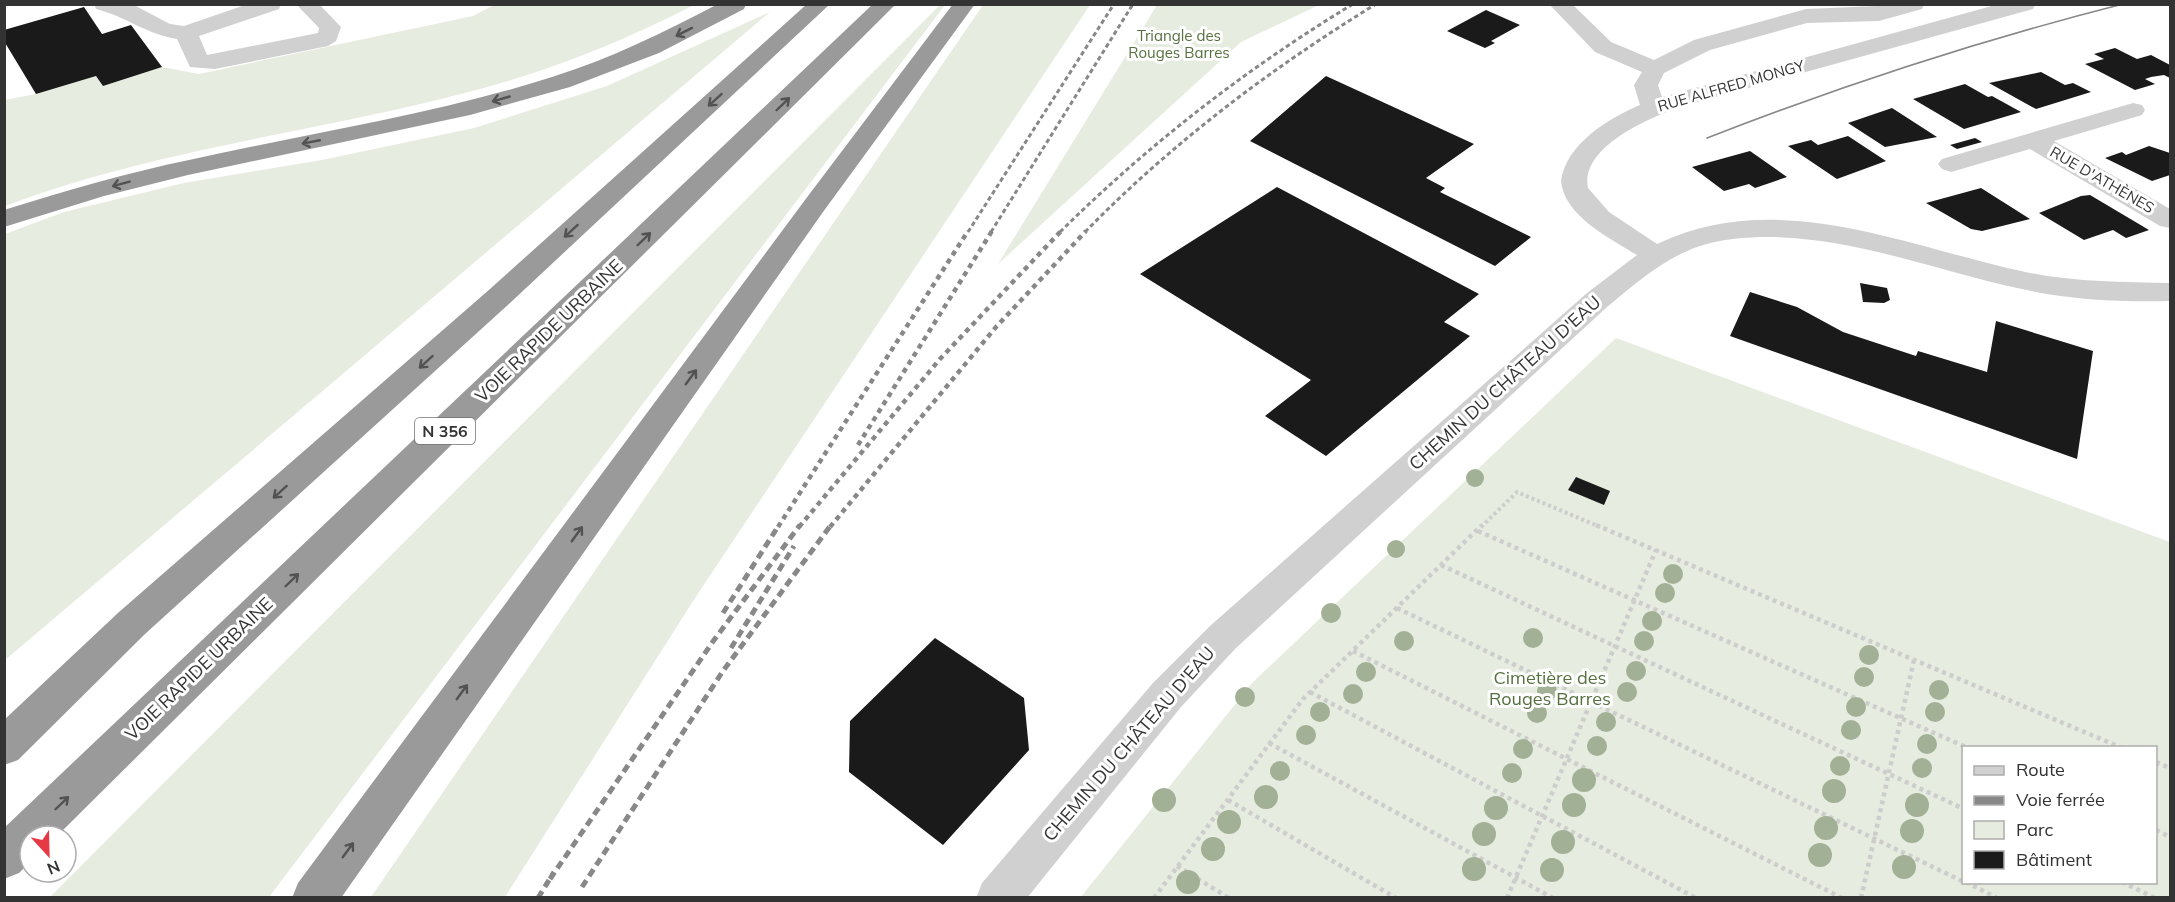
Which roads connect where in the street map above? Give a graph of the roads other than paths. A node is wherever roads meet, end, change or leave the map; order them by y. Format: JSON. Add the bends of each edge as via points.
{"nodes":[{"id":1,"x":104,"y":4,"type":"edge"},
{"id":2,"x":271,"y":4,"type":"edge"},
{"id":3,"x":306,"y":4,"type":"edge"},
{"id":4,"x":736,"y":4,"type":"edge"},
{"id":5,"x":820,"y":4,"type":"edge"},
{"id":6,"x":885,"y":4,"type":"edge"},
{"id":7,"x":964,"y":4,"type":"edge"},
{"id":8,"x":1559,"y":4,"type":"edge"},
{"id":9,"x":1914,"y":4,"type":"edge"},
{"id":10,"x":2025,"y":4,"type":"edge"},
{"id":11,"x":186,"y":33,"type":"junction"},
{"id":12,"x":1654,"y":69,"type":"junction"},
{"id":13,"x":1653,"y":108,"type":"junction"},
{"id":14,"x":2133,"y":110,"type":"dead end"},
{"id":15,"x":2033,"y":140,"type":"junction"},
{"id":16,"x":1951,"y":164,"type":"dead end"},
{"id":17,"x":4,"y":219,"type":"edge"},
{"id":18,"x":2170,"y":220,"type":"edge"},
{"id":19,"x":1656,"y":255,"type":"junction"},
{"id":20,"x":2170,"y":292,"type":"edge"},
{"id":21,"x":132,"y":623,"type":"junction"},
{"id":22,"x":4,"y":718,"type":"edge"},
{"id":23,"x":4,"y":747,"type":"edge"},
{"id":24,"x":4,"y":858,"type":"edge"},
{"id":25,"x":314,"y":897,"type":"edge"},
{"id":26,"x":998,"y":897,"type":"edge"}],
"edges":[{"from":1,"to":11,"type":"street","via":[[132,12],[156,28]]},
{"from":2,"to":11,"type":"street"},
{"from":3,"to":11,"type":"street","via":[[330,27],[327,36],[320,40],[205,63],[198,62]]},
{"from":4,"to":17,"type":"highway","one_way":true,"via":[[675,36],[552,85],[478,106],[149,177]]},
{"from":5,"to":21,"type":"highway","one_way":true,"via":[[500,296]]},
{"from":24,"to":6,"type":"highway","name":"VOIE RAPIDE URBAINE","number":"N 356","one_way":true},
{"from":25,"to":7,"type":"highway","one_way":true},
{"from":8,"to":12,"type":"street","via":[[1603,47]]},
{"from":9,"to":12,"type":"street","via":[[1879,14],[1806,16],[1702,45]]},
{"from":10,"to":13,"type":"street","name":"RUE ALFRED MONGY"},
{"from":12,"to":13,"type":"street","via":[[1646,85]]},
{"from":13,"to":19,"type":"street","name":"RUE ALFRED MONGY","via":[[1601,138],[1586,154],[1574,178],[1575,188],[1594,211]]},
{"from":14,"to":15,"type":"street","name":"RUE D'ATHÈNES"},
{"from":15,"to":16,"type":"street","name":"RUE D'ATHÈNES"},
{"from":15,"to":18,"type":"street","name":"RUE D'ATHÈNES"},
{"from":19,"to":20,"type":"street","name":"CHEMIN DU CHÂTEAU D'EAU","via":[[1680,243],[1717,233],[1813,229],[1891,242],[2034,283],[2093,290]]},
{"from":19,"to":26,"type":"street","name":"CHEMIN DU CHÂTEAU D'EAU","via":[[1597,300],[1223,637],[1167,695]]},
{"from":21,"to":22,"type":"highway"},
{"from":21,"to":23,"type":"highway"}]}
